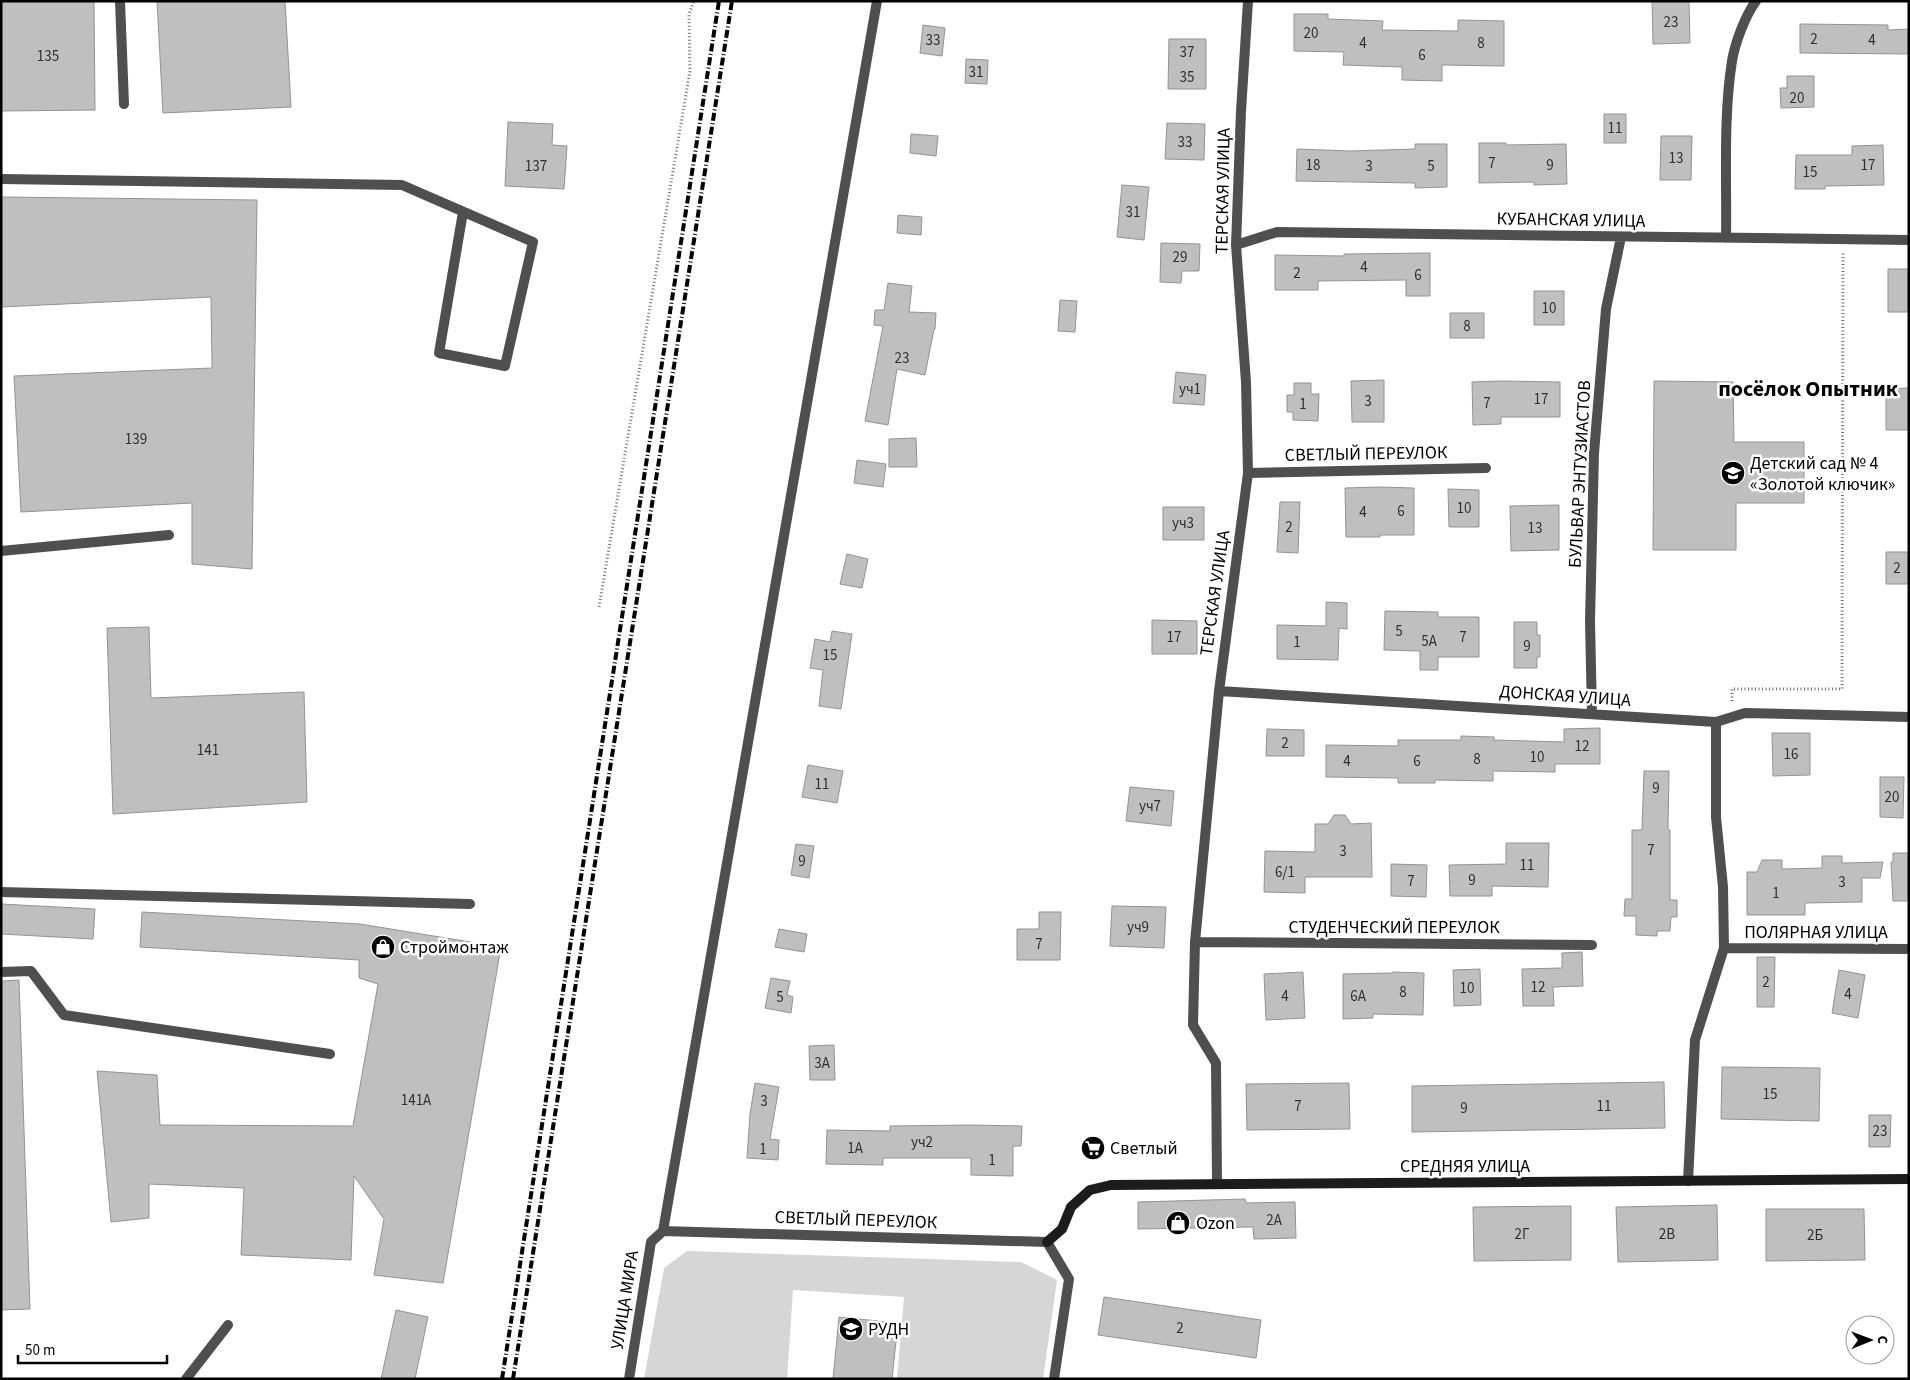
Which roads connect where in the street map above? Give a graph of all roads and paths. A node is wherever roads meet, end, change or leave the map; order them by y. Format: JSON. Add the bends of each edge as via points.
{"nodes":[{"id":1,"x":120,"y":1,"type":"edge"},
{"id":2,"x":694,"y":1,"type":"edge"},
{"id":3,"x":877,"y":1,"type":"edge"},
{"id":4,"x":1248,"y":1,"type":"edge"},
{"id":5,"x":1756,"y":1,"type":"edge"},
{"id":6,"x":124,"y":104,"type":"dead end"},
{"id":7,"x":1,"y":179,"type":"edge"},
{"id":8,"x":463,"y":212,"type":"junction"},
{"id":9,"x":1621,"y":237,"type":"junction"},
{"id":10,"x":1726,"y":238,"type":"junction"},
{"id":11,"x":1843,"y":239,"type":"junction"},
{"id":12,"x":1909,"y":240,"type":"edge"},
{"id":13,"x":1236,"y":245,"type":"junction"},
{"id":14,"x":1486,"y":468,"type":"dead end"},
{"id":15,"x":1248,"y":473,"type":"junction"},
{"id":16,"x":169,"y":536,"type":"dead end"},
{"id":17,"x":1,"y":551,"type":"edge"},
{"id":18,"x":599,"y":607,"type":"dead end"},
{"id":19,"x":1219,"y":691,"type":"junction"},
{"id":20,"x":1592,"y":714,"type":"junction"},
{"id":21,"x":1732,"y":717,"type":"junction"},
{"id":22,"x":1909,"y":717,"type":"edge"},
{"id":23,"x":1716,"y":722,"type":"junction"},
{"id":24,"x":1,"y":892,"type":"edge"},
{"id":25,"x":470,"y":904,"type":"dead end"},
{"id":26,"x":1195,"y":942,"type":"junction"},
{"id":27,"x":1592,"y":945,"type":"dead end"},
{"id":28,"x":1724,"y":948,"type":"junction"},
{"id":29,"x":1909,"y":949,"type":"edge"},
{"id":30,"x":1,"y":972,"type":"edge"},
{"id":31,"x":330,"y":1054,"type":"dead end"},
{"id":32,"x":1909,"y":1179,"type":"edge"},
{"id":33,"x":1688,"y":1182,"type":"junction"},
{"id":34,"x":1218,"y":1183,"type":"junction"},
{"id":35,"x":663,"y":1231,"type":"junction"},
{"id":36,"x":1047,"y":1242,"type":"junction"},
{"id":37,"x":228,"y":1325,"type":"dead end"},
{"id":38,"x":186,"y":1379,"type":"edge"},
{"id":39,"x":629,"y":1379,"type":"edge"},
{"id":40,"x":1054,"y":1379,"type":"edge"}],
"edges":[{"from":1,"to":6,"type":"street"},
{"from":2,"to":18,"type":"path","via":[[689,14],[690,71]]},
{"from":3,"to":35,"type":"street"},
{"from":4,"to":13,"type":"street","name":"ТЕРСКАЯ УЛИЦА"},
{"from":5,"to":10,"type":"street","via":[[1748,12],[1732,60],[1727,120]]},
{"from":7,"to":8,"type":"street","via":[[402,185]]},
{"from":8,"to":8,"type":"street","via":[[533,242],[505,366],[439,353]]},
{"from":9,"to":10,"type":"street","name":"КУБАНСКАЯ УЛИЦА"},
{"from":9,"to":13,"type":"street","name":"КУБАНСКАЯ УЛИЦА","via":[[1277,232]]},
{"from":9,"to":20,"type":"street","name":"БУЛЬВАР ЭНТУЗИАСТОВ","via":[[1606,309],[1594,453],[1590,621]]},
{"from":10,"to":11,"type":"street","name":"КУБАНСКАЯ УЛИЦА"},
{"from":11,"to":12,"type":"street","name":"КУБАНСКАЯ УЛИЦА"},
{"from":11,"to":21,"type":"path","via":[[1842,689],[1732,689]]},
{"from":13,"to":15,"type":"street","name":"ТЕРСКАЯ УЛИЦА","via":[[1246,382]]},
{"from":14,"to":15,"type":"street","name":"СВЕТЛЫЙ ПЕРЕУЛОК"},
{"from":15,"to":19,"type":"street","name":"ТЕРСКАЯ УЛИЦА"},
{"from":16,"to":17,"type":"street"},
{"from":19,"to":20,"type":"street","name":"ДОНСКАЯ УЛИЦА"},
{"from":19,"to":26,"type":"street","name":"ТЕРСКАЯ УЛИЦА"},
{"from":20,"to":23,"type":"street","name":"ДОНСКАЯ УЛИЦА"},
{"from":21,"to":22,"type":"street","name":"ДОНСКАЯ УЛИЦА","via":[[1745,713]]},
{"from":21,"to":23,"type":"street","name":"ДОНСКАЯ УЛИЦА"},
{"from":23,"to":28,"type":"street","via":[[1716,817],[1723,887]]},
{"from":24,"to":25,"type":"street"},
{"from":26,"to":27,"type":"street","name":"СТУДЕНЧЕСКИЙ ПЕРЕУЛОК"},
{"from":26,"to":34,"type":"street","name":"ТЕРСКАЯ УЛИЦА","via":[[1193,1025],[1216,1064]]},
{"from":28,"to":29,"type":"street","name":"ПОЛЯРНАЯ УЛИЦА"},
{"from":28,"to":33,"type":"street","via":[[1695,1040]]},
{"from":30,"to":31,"type":"street","via":[[31,971],[64,1016]]},
{"from":32,"to":33,"type":"street","name":"СРЕДНЯЯ УЛИЦА"},
{"from":33,"to":34,"type":"street","name":"СРЕДНЯЯ УЛИЦА"},
{"from":34,"to":36,"type":"street","name":"СРЕДНЯЯ УЛИЦА","via":[[1112,1185],[1090,1190],[1071,1207],[1062,1229]]},
{"from":35,"to":36,"type":"street","name":"СВЕТЛЫЙ ПЕРЕУЛОК"},
{"from":35,"to":39,"type":"street","name":"УЛИЦА МИРА","via":[[651,1242]]},
{"from":36,"to":40,"type":"street","via":[[1069,1279]]},
{"from":37,"to":38,"type":"street"}]}
